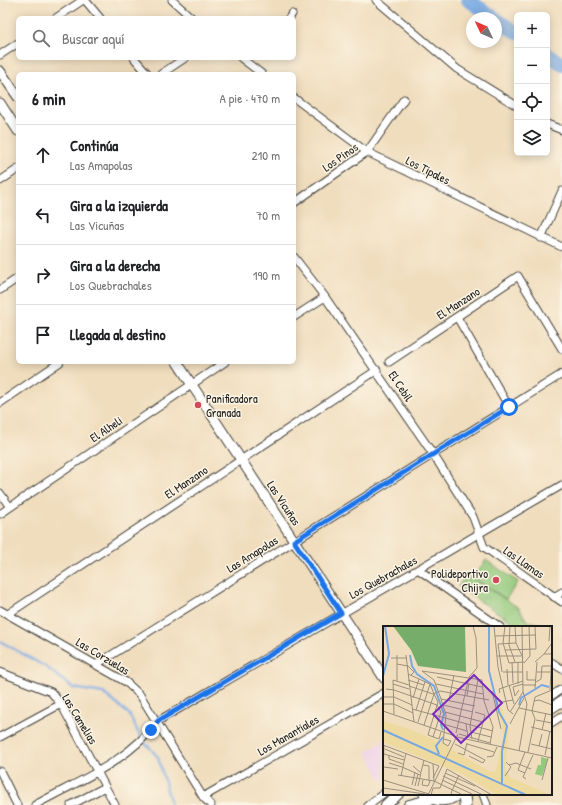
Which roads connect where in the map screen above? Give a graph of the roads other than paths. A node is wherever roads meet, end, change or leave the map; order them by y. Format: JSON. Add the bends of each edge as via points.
{"nodes":[{"id":1,"x":84,"y":0,"type":"edge"},
{"id":2,"x":172,"y":0,"type":"edge"},
{"id":3,"x":376,"y":0,"type":"edge"},
{"id":4,"x":59,"y":16,"type":"edge"},
{"id":5,"x":98,"y":16,"type":"edge"},
{"id":6,"x":190,"y":16,"type":"edge"},
{"id":7,"x":16,"y":44,"type":"edge"},
{"id":8,"x":0,"y":55,"type":"edge"},
{"id":9,"x":136,"y":60,"type":"edge"},
{"id":10,"x":182,"y":60,"type":"edge"},
{"id":11,"x":244,"y":60,"type":"edge"},
{"id":12,"x":0,"y":71,"type":"edge"},
{"id":13,"x":146,"y":72,"type":"edge"},
{"id":14,"x":164,"y":72,"type":"edge"},
{"id":15,"x":259,"y":72,"type":"edge"},
{"id":16,"x":16,"y":94,"type":"edge"},
{"id":17,"x":296,"y":99,"type":"edge"},
{"id":18,"x":404,"y":99,"type":"dead end"},
{"id":19,"x":0,"y":104,"type":"edge"},
{"id":20,"x":514,"y":104,"type":"edge"},
{"id":21,"x":550,"y":125,"type":"edge"},
{"id":22,"x":16,"y":128,"type":"edge"},
{"id":23,"x":562,"y":130,"type":"edge"},
{"id":24,"x":367,"y":152,"type":"junction"},
{"id":25,"x":16,"y":170,"type":"edge"},
{"id":26,"x":0,"y":181,"type":"edge"},
{"id":27,"x":562,"y":191,"type":"edge"},
{"id":28,"x":296,"y":202,"type":"edge"},
{"id":29,"x":541,"y":238,"type":"junction"},
{"id":30,"x":562,"y":247,"type":"edge"},
{"id":31,"x":296,"y":260,"type":"edge"},
{"id":32,"x":16,"y":279,"type":"edge"},
{"id":33,"x":0,"y":290,"type":"edge"},
{"id":34,"x":325,"y":297,"type":"junction"},
{"id":35,"x":296,"y":316,"type":"edge"},
{"id":36,"x":457,"y":317,"type":"junction"},
{"id":37,"x":562,"y":348,"type":"edge"},
{"id":38,"x":389,"y":362,"type":"dead end"},
{"id":39,"x":57,"y":364,"type":"edge"},
{"id":40,"x":178,"y":364,"type":"edge"},
{"id":41,"x":221,"y":364,"type":"edge"},
{"id":42,"x":377,"y":370,"type":"junction"},
{"id":43,"x":562,"y":374,"type":"edge"},
{"id":44,"x":190,"y":384,"type":"junction"},
{"id":45,"x":0,"y":403,"type":"edge"},
{"id":46,"x":509,"y":407,"type":"junction"},
{"id":47,"x":434,"y":454,"type":"junction"},
{"id":48,"x":241,"y":459,"type":"junction"},
{"id":49,"x":562,"y":485,"type":"edge"},
{"id":50,"x":0,"y":493,"type":"edge"},
{"id":51,"x":10,"y":508,"type":"junction"},
{"id":52,"x":0,"y":514,"type":"edge"},
{"id":53,"x":479,"y":534,"type":"junction"},
{"id":54,"x":294,"y":541,"type":"junction"},
{"id":55,"x":419,"y":570,"type":"junction"},
{"id":56,"x":562,"y":592,"type":"edge"},
{"id":57,"x":554,"y":596,"type":"junction"},
{"id":58,"x":562,"y":602,"type":"edge"},
{"id":59,"x":0,"y":610,"type":"edge"},
{"id":60,"x":341,"y":613,"type":"junction"},
{"id":61,"x":8,"y":614,"type":"junction"},
{"id":62,"x":497,"y":626,"type":"edge"},
{"id":63,"x":552,"y":663,"type":"edge"},
{"id":64,"x":97,"y":664,"type":"junction"},
{"id":65,"x":562,"y":669,"type":"edge"},
{"id":66,"x":0,"y":672,"type":"edge"},
{"id":67,"x":383,"y":676,"type":"edge"},
{"id":68,"x":562,"y":689,"type":"edge"},
{"id":69,"x":383,"y":694,"type":"edge"},
{"id":70,"x":552,"y":695,"type":"edge"},
{"id":71,"x":562,"y":701,"type":"edge"},
{"id":72,"x":61,"y":704,"type":"junction"},
{"id":73,"x":552,"y":707,"type":"edge"},
{"id":74,"x":562,"y":716,"type":"edge"},
{"id":75,"x":158,"y":721,"type":"junction"},
{"id":76,"x":552,"y":722,"type":"edge"},
{"id":77,"x":0,"y":737,"type":"edge"},
{"id":78,"x":0,"y":771,"type":"edge"},
{"id":79,"x":97,"y":771,"type":"junction"},
{"id":80,"x":106,"y":787,"type":"junction"},
{"id":81,"x":383,"y":794,"type":"edge"},
{"id":82,"x":397,"y":795,"type":"edge"},
{"id":83,"x":456,"y":795,"type":"edge"},
{"id":84,"x":464,"y":795,"type":"edge"},
{"id":85,"x":483,"y":795,"type":"edge"},
{"id":86,"x":203,"y":797,"type":"junction"},
{"id":87,"x":435,"y":800,"type":"edge"},
{"id":88,"x":18,"y":805,"type":"edge"},
{"id":89,"x":35,"y":805,"type":"edge"},
{"id":90,"x":71,"y":805,"type":"edge"},
{"id":91,"x":115,"y":805,"type":"edge"},
{"id":92,"x":211,"y":805,"type":"edge"},
{"id":93,"x":368,"y":805,"type":"edge"},
{"id":94,"x":386,"y":805,"type":"edge"},
{"id":95,"x":409,"y":805,"type":"edge"},
{"id":96,"x":465,"y":805,"type":"edge"},
{"id":97,"x":487,"y":805,"type":"edge"}],
"edges":[{"from":1,"to":4,"type":"street"},
{"from":1,"to":5,"type":"street"},
{"from":2,"to":6,"type":"street"},
{"from":3,"to":20,"type":"street","via":[[457,69]]},
{"from":7,"to":8,"type":"street"},
{"from":9,"to":13,"type":"street"},
{"from":10,"to":14,"type":"street"},
{"from":11,"to":15,"type":"street"},
{"from":12,"to":16,"type":"street"},
{"from":17,"to":24,"type":"street","name":"Los Tipales"},
{"from":18,"to":24,"type":"street","name":"Los Pinos"},
{"from":19,"to":22,"type":"street"},
{"from":21,"to":23,"type":"street"},
{"from":24,"to":28,"type":"street","name":"Los Pinos"},
{"from":24,"to":29,"type":"street","name":"Los Tipales"},
{"from":25,"to":26,"type":"street"},
{"from":27,"to":29,"type":"street"},
{"from":29,"to":30,"type":"street","name":"Los Tipales"},
{"from":31,"to":34,"type":"street","name":"El Cebil"},
{"from":32,"to":33,"type":"street"},
{"from":34,"to":35,"type":"street"},
{"from":34,"to":42,"type":"street","name":"El Cebil"},
{"from":36,"to":37,"type":"street","name":"El Manzano","via":[[518,276]]},
{"from":36,"to":38,"type":"street","name":"El Manzano"},
{"from":36,"to":46,"type":"street"},
{"from":39,"to":45,"type":"street"},
{"from":40,"to":44,"type":"street","name":"Las Vicuñas"},
{"from":41,"to":44,"type":"street","name":"El Alheli"},
{"from":42,"to":47,"type":"street","name":"El Cebil"},
{"from":42,"to":48,"type":"street","name":"El Manzano"},
{"from":43,"to":46,"type":"street","name":"Las Amapolas"},
{"from":44,"to":48,"type":"street","name":"Las Vicuñas"},
{"from":44,"to":51,"type":"street","name":"El Alheli"},
{"from":46,"to":47,"type":"street","name":"Las Amapolas"},
{"from":47,"to":53,"type":"street","name":"El Cebil","via":[[473,517]]},
{"from":47,"to":54,"type":"street","name":"Las Amapolas"},
{"from":48,"to":54,"type":"street","name":"Las Vicuñas"},
{"from":48,"to":61,"type":"street","name":"El Manzano"},
{"from":49,"to":53,"type":"street","name":"Los Quebrachales"},
{"from":50,"to":51,"type":"street"},
{"from":51,"to":52,"type":"street","name":"El Alheli"},
{"from":53,"to":55,"type":"street","name":"Los Quebrachales"},
{"from":53,"to":57,"type":"street","name":"Las Llamas","via":[[484,547]]},
{"from":54,"to":60,"type":"street","name":"Las Vicuñas"},
{"from":54,"to":64,"type":"street","name":"Las Amapolas"},
{"from":55,"to":60,"type":"street","name":"Los Quebrachales"},
{"from":55,"to":62,"type":"street"},
{"from":56,"to":57,"type":"street"},
{"from":57,"to":58,"type":"street","name":"Las Llamas"},
{"from":59,"to":61,"type":"street","name":"Las Corzuelas"},
{"from":60,"to":67,"type":"street","name":"Las Vicuñas"},
{"from":60,"to":75,"type":"street","name":"Los Quebrachales"},
{"from":61,"to":64,"type":"street","name":"Las Corzuelas"},
{"from":63,"to":65,"type":"street"},
{"from":64,"to":75,"type":"street","name":"Las Corzuelas","via":[[126,682],[140,695]]},
{"from":66,"to":72,"type":"street","name":"Las Camelias","via":[[51,692]]},
{"from":68,"to":70,"type":"street"},
{"from":69,"to":86,"type":"street","name":"Los Manantiales"},
{"from":71,"to":73,"type":"main road"},
{"from":72,"to":77,"type":"street"},
{"from":72,"to":79,"type":"street","name":"Las Camelias"},
{"from":74,"to":76,"type":"street"},
{"from":75,"to":79,"type":"street","name":"Los Quebrachales","via":[[123,756]]},
{"from":75,"to":86,"type":"street","name":"Las Corzuelas"},
{"from":78,"to":88,"type":"street"},
{"from":79,"to":80,"type":"street","name":"Las Camelias"},
{"from":79,"to":89,"type":"street","name":"Los Quebrachales"},
{"from":80,"to":90,"type":"street"},
{"from":80,"to":91,"type":"street","name":"Las Camelias"},
{"from":81,"to":93,"type":"street"},
{"from":82,"to":94,"type":"main road"},
{"from":83,"to":87,"type":"main road","via":[[446,800]]},
{"from":84,"to":96,"type":"main road"},
{"from":85,"to":97,"type":"street"},
{"from":86,"to":92,"type":"street","name":"Las Corzuelas"},
{"from":87,"to":95,"type":"main road"}]}
